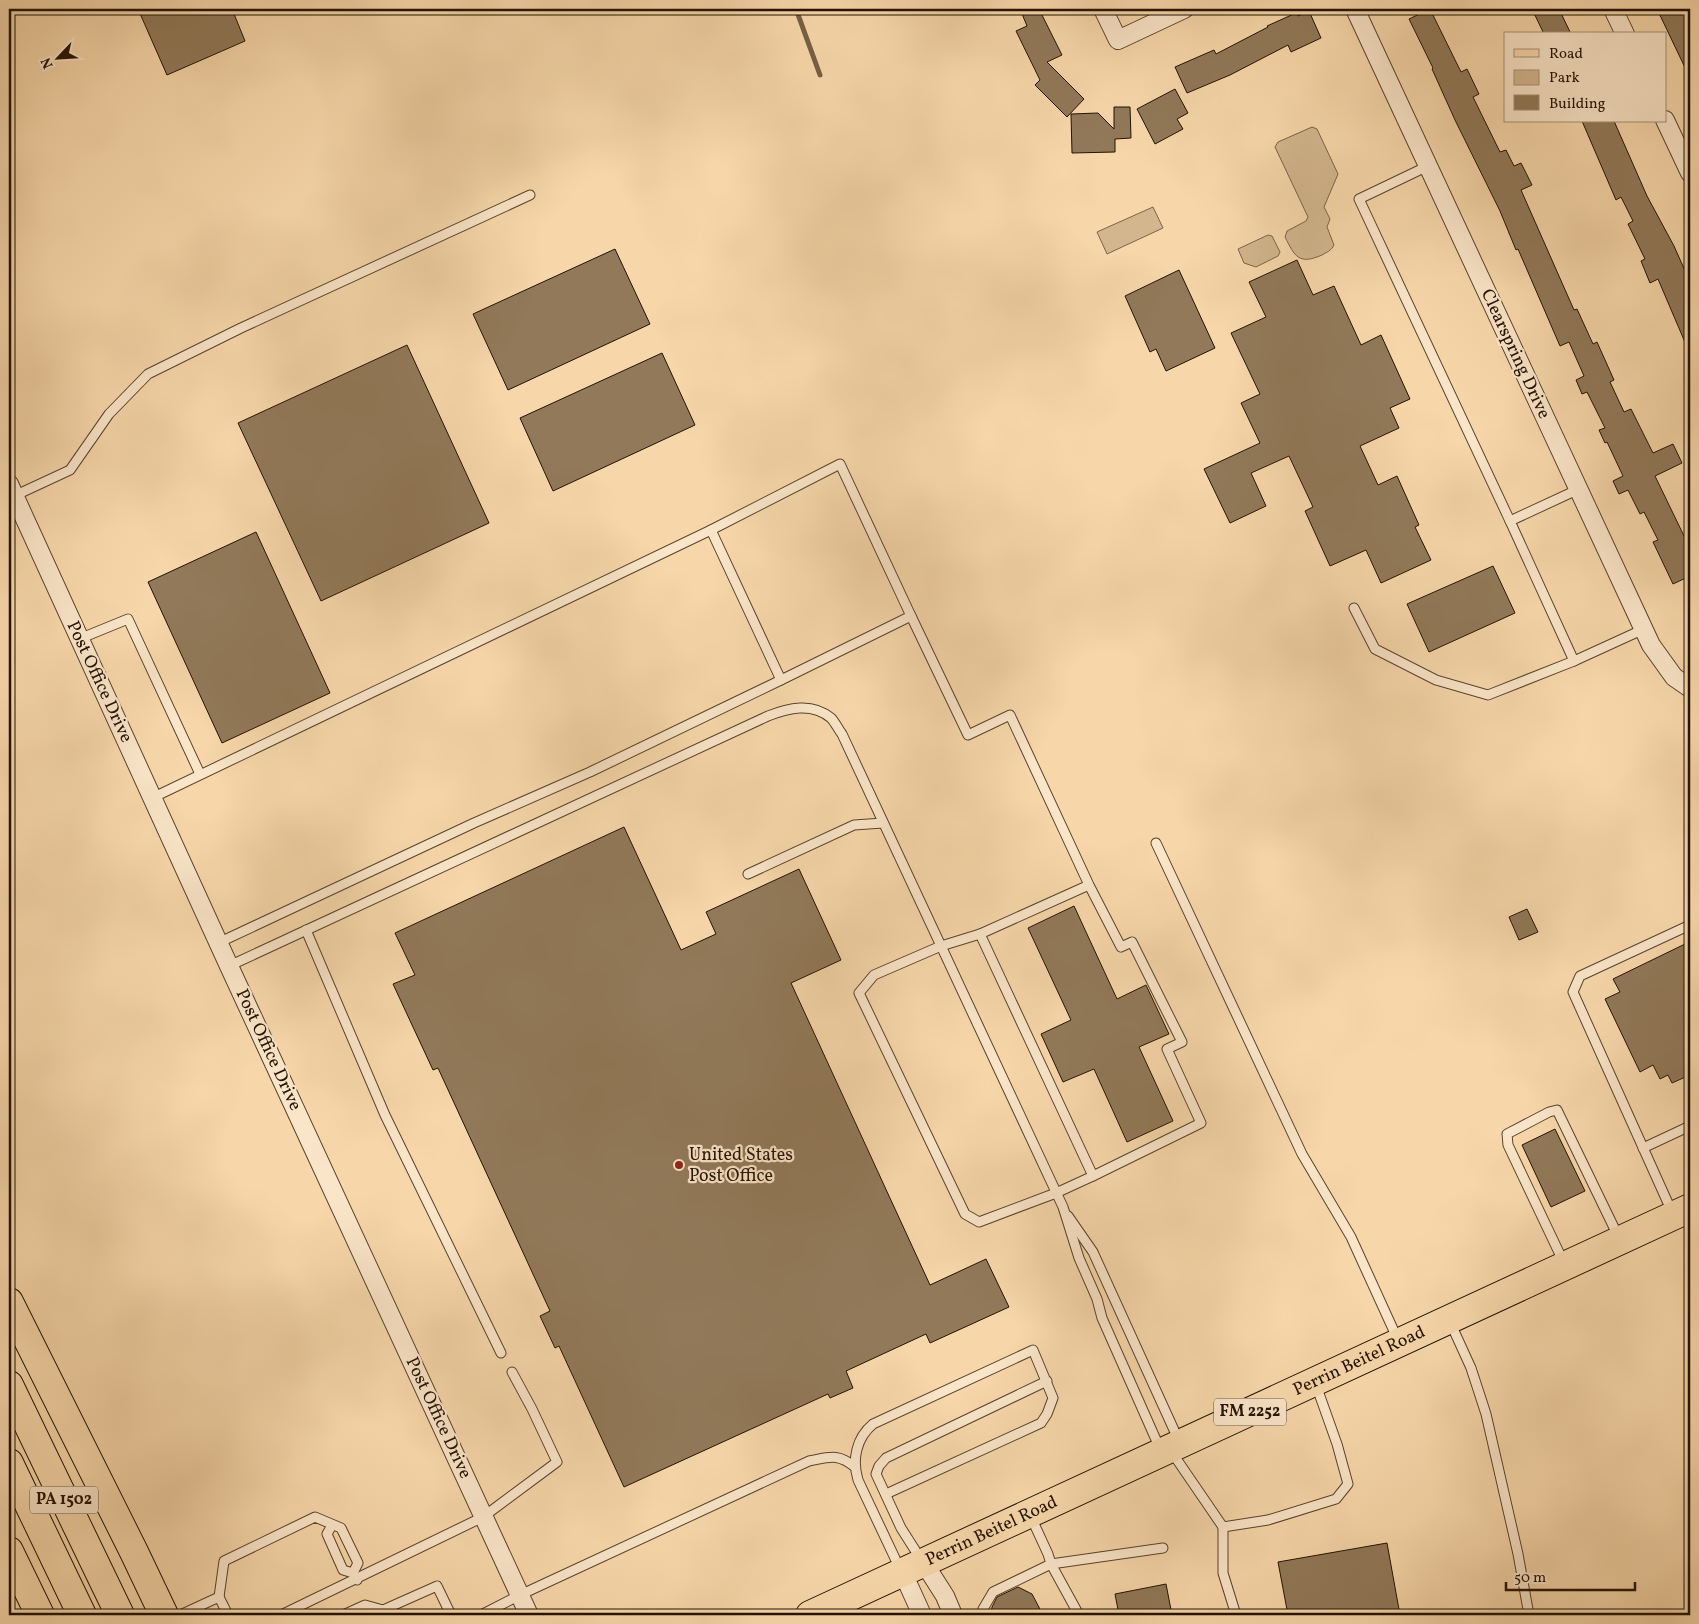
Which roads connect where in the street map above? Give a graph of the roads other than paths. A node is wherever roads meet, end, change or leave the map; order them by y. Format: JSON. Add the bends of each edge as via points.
{"nodes":[{"id":1,"x":1103,"y":9,"type":"edge"},
{"id":2,"x":1184,"y":9,"type":"edge"},
{"id":3,"x":1355,"y":9,"type":"edge"},
{"id":4,"x":1613,"y":9,"type":"edge"},
{"id":5,"x":1624,"y":32,"type":"edge"},
{"id":6,"x":1666,"y":122,"type":"edge"},
{"id":7,"x":1428,"y":166,"type":"junction"},
{"id":8,"x":1690,"y":173,"type":"edge"},
{"id":9,"x":530,"y":195,"type":"dead end"},
{"id":10,"x":1578,"y":489,"type":"junction"},
{"id":11,"x":11,"y":490,"type":"edge"},
{"id":12,"x":1510,"y":521,"type":"junction"},
{"id":13,"x":711,"y":530,"type":"junction"},
{"id":14,"x":1354,"y":608,"type":"dead end"},
{"id":15,"x":911,"y":616,"type":"junction"},
{"id":16,"x":1644,"y":629,"type":"junction"},
{"id":17,"x":79,"y":639,"type":"junction"},
{"id":18,"x":1574,"y":661,"type":"junction"},
{"id":19,"x":781,"y":680,"type":"junction"},
{"id":20,"x":1690,"y":688,"type":"edge"},
{"id":21,"x":200,"y":774,"type":"junction"},
{"id":22,"x":152,"y":798,"type":"junction"},
{"id":23,"x":884,"y":824,"type":"junction"},
{"id":24,"x":1156,"y":844,"type":"dead end"},
{"id":25,"x":748,"y":874,"type":"dead end"},
{"id":26,"x":1089,"y":885,"type":"junction"},
{"id":27,"x":1690,"y":926,"type":"edge"},
{"id":28,"x":306,"y":930,"type":"junction"},
{"id":29,"x":980,"y":934,"type":"junction"},
{"id":30,"x":218,"y":942,"type":"junction"},
{"id":31,"x":941,"y":946,"type":"junction"},
{"id":32,"x":229,"y":966,"type":"junction"},
{"id":33,"x":1690,"y":1126,"type":"edge"},
{"id":34,"x":1643,"y":1148,"type":"junction"},
{"id":35,"x":1093,"y":1176,"type":"junction"},
{"id":36,"x":1056,"y":1193,"type":"junction"},
{"id":37,"x":1063,"y":1207,"type":"junction"},
{"id":38,"x":1682,"y":1212,"type":"edge"},
{"id":39,"x":1620,"y":1241,"type":"junction"},
{"id":40,"x":1565,"y":1266,"type":"junction"},
{"id":41,"x":9,"y":1302,"type":"edge"},
{"id":42,"x":1449,"y":1320,"type":"junction"},
{"id":43,"x":1400,"y":1342,"type":"junction"},
{"id":44,"x":501,"y":1353,"type":"dead end"},
{"id":45,"x":512,"y":1372,"type":"dead end"},
{"id":46,"x":1047,"y":1381,"type":"junction"},
{"id":47,"x":1315,"y":1382,"type":"junction"},
{"id":48,"x":9,"y":1386,"type":"edge"},
{"id":49,"x":1171,"y":1449,"type":"junction"},
{"id":50,"x":9,"y":1463,"type":"edge"},
{"id":51,"x":855,"y":1467,"type":"junction"},
{"id":52,"x":886,"y":1494,"type":"junction"},
{"id":53,"x":1030,"y":1514,"type":"junction"},
{"id":54,"x":484,"y":1517,"type":"junction"},
{"id":55,"x":332,"y":1525,"type":"junction"},
{"id":56,"x":1223,"y":1527,"type":"junction"},
{"id":57,"x":1163,"y":1548,"type":"dead end"},
{"id":58,"x":9,"y":1552,"type":"edge"},
{"id":59,"x":1051,"y":1564,"type":"junction"},
{"id":60,"x":913,"y":1568,"type":"junction"},
{"id":61,"x":355,"y":1576,"type":"junction"},
{"id":62,"x":520,"y":1595,"type":"junction"},
{"id":63,"x":219,"y":1597,"type":"junction"},
{"id":64,"x":384,"y":1613,"type":"edge"},
{"id":65,"x":40,"y":1615,"type":"edge"},
{"id":66,"x":82,"y":1615,"type":"edge"},
{"id":67,"x":120,"y":1615,"type":"edge"},
{"id":68,"x":164,"y":1615,"type":"edge"},
{"id":69,"x":180,"y":1615,"type":"edge"},
{"id":70,"x":228,"y":1615,"type":"edge"},
{"id":71,"x":282,"y":1615,"type":"edge"},
{"id":72,"x":343,"y":1615,"type":"edge"},
{"id":73,"x":451,"y":1615,"type":"edge"},
{"id":74,"x":481,"y":1615,"type":"edge"},
{"id":75,"x":529,"y":1615,"type":"edge"},
{"id":76,"x":810,"y":1615,"type":"edge"},
{"id":77,"x":922,"y":1615,"type":"edge"},
{"id":78,"x":953,"y":1615,"type":"edge"},
{"id":79,"x":985,"y":1615,"type":"edge"},
{"id":80,"x":1079,"y":1615,"type":"edge"},
{"id":81,"x":1236,"y":1615,"type":"edge"},
{"id":82,"x":1529,"y":1615,"type":"edge"}],
"edges":[{"from":1,"to":2,"type":"street","via":[[1118,40]]},
{"from":3,"to":7,"type":"street","name":"Clearspring Drive"},
{"from":4,"to":5,"type":"street"},
{"from":6,"to":8,"type":"street"},
{"from":7,"to":10,"type":"street","name":"Clearspring Drive"},
{"from":7,"to":12,"type":"lane","via":[[1360,199]]},
{"from":9,"to":11,"type":"lane","via":[[148,374],[109,414],[70,470]]},
{"from":10,"to":12,"type":"lane"},
{"from":10,"to":16,"type":"street","name":"Clearspring Drive"},
{"from":11,"to":17,"type":"street","name":"Post Office Drive"},
{"from":12,"to":18,"type":"lane"},
{"from":13,"to":15,"type":"lane","via":[[840,464]]},
{"from":13,"to":19,"type":"lane"},
{"from":13,"to":21,"type":"lane"},
{"from":14,"to":18,"type":"lane","via":[[1375,649],[1436,680],[1488,695]]},
{"from":15,"to":19,"type":"lane"},
{"from":15,"to":26,"type":"lane","via":[[968,735],[1010,715]]},
{"from":16,"to":18,"type":"lane"},
{"from":16,"to":20,"type":"street","name":"Clearspring Drive","via":[[1651,645],[1674,677]]},
{"from":17,"to":21,"type":"lane","via":[[128,619]]},
{"from":17,"to":22,"type":"street","name":"Post Office Drive"},
{"from":19,"to":30,"type":"lane","via":[[590,772]]},
{"from":21,"to":22,"type":"lane"},
{"from":22,"to":30,"type":"street","name":"Post Office Drive"},
{"from":23,"to":25,"type":"lane","via":[[854,825]]},
{"from":23,"to":28,"type":"lane","via":[[842,734],[830,718],[811,708],[787,708]]},
{"from":23,"to":31,"type":"lane"},
{"from":24,"to":43,"type":"lane","via":[[1302,1154],[1351,1237]]},
{"from":26,"to":29,"type":"lane"},
{"from":26,"to":35,"type":"lane","via":[[1121,947],[1132,942],[1182,1042],[1168,1049],[1201,1123]]},
{"from":27,"to":34,"type":"lane","via":[[1580,976],[1573,992]]},
{"from":28,"to":32,"type":"lane"},
{"from":28,"to":44,"type":"lane","via":[[385,1115]]},
{"from":29,"to":31,"type":"lane"},
{"from":29,"to":35,"type":"lane"},
{"from":30,"to":32,"type":"street","name":"Post Office Drive"},
{"from":31,"to":36,"type":"lane"},
{"from":31,"to":36,"type":"lane","via":[[874,975],[859,993],[964,1214],[980,1222]]},
{"from":32,"to":54,"type":"street","name":"Post Office Drive"},
{"from":33,"to":34,"type":"lane"},
{"from":34,"to":38,"type":"lane"},
{"from":35,"to":36,"type":"lane"},
{"from":36,"to":37,"type":"lane"},
{"from":37,"to":49,"type":"lane","via":[[1102,1318]]},
{"from":37,"to":49,"type":"lane","via":[[1093,1252]]},
{"from":38,"to":39,"type":"main road","name":"Perrin Beitel Road","number":"FM 2252"},
{"from":39,"to":40,"type":"main road","name":"Perrin Beitel Road","number":"FM 2252"},
{"from":39,"to":40,"type":"lane","via":[[1557,1110],[1549,1112],[1507,1134],[1508,1144]]},
{"from":40,"to":42,"type":"main road","name":"Perrin Beitel Road","number":"FM 2252"},
{"from":41,"to":68,"type":"main road"},
{"from":42,"to":43,"type":"main road","name":"Perrin Beitel Road","number":"FM 2252"},
{"from":42,"to":82,"type":"lane","via":[[1471,1368],[1486,1414]]},
{"from":43,"to":47,"type":"main road","name":"Perrin Beitel Road","number":"FM 2252"},
{"from":45,"to":54,"type":"lane","via":[[557,1462]]},
{"from":46,"to":51,"type":"lane","via":[[1033,1350],[873,1424],[862,1437]]},
{"from":46,"to":52,"type":"lane","via":[[1053,1398],[1048,1414],[1040,1423]]},
{"from":46,"to":52,"type":"lane","via":[[886,1458],[876,1474]]},
{"from":47,"to":49,"type":"main road","name":"Perrin Beitel Road","number":"FM 2252"},
{"from":47,"to":56,"type":"lane","via":[[1348,1484],[1336,1499],[1268,1520]]},
{"from":48,"to":67,"type":"main road","number":"PA 1502"},
{"from":49,"to":53,"type":"main road","name":"Perrin Beitel Road","number":"FM 2252"},
{"from":49,"to":56,"type":"lane"},
{"from":50,"to":66,"type":"main road","number":"PA 1502"},
{"from":51,"to":60,"type":"lane","via":[[858,1480]]},
{"from":51,"to":62,"type":"lane","via":[[844,1458],[828,1457],[809,1462]]},
{"from":52,"to":60,"type":"lane"},
{"from":53,"to":59,"type":"lane"},
{"from":53,"to":60,"type":"main road","name":"Perrin Beitel Road","number":"FM 2252"},
{"from":54,"to":61,"type":"lane"},
{"from":54,"to":62,"type":"street","name":"Post Office Drive"},
{"from":55,"to":61,"type":"lane","via":[[341,1528],[358,1563]]},
{"from":55,"to":61,"type":"lane","via":[[327,1534],[344,1570]]},
{"from":55,"to":63,"type":"lane","via":[[315,1517],[224,1561]]},
{"from":56,"to":81,"type":"lane","via":[[1223,1573]]},
{"from":57,"to":59,"type":"lane"},
{"from":58,"to":65,"type":"main road"},
{"from":59,"to":79,"type":"lane","via":[[993,1592],[983,1609]]},
{"from":59,"to":80,"type":"lane"},
{"from":60,"to":76,"type":"main road","name":"Perrin Beitel Road","number":"FM 2252"},
{"from":60,"to":77,"type":"street"},
{"from":60,"to":78,"type":"street","via":[[943,1593]]},
{"from":61,"to":71,"type":"lane"},
{"from":62,"to":74,"type":"lane"},
{"from":62,"to":75,"type":"street","name":"Post Office Drive"},
{"from":63,"to":69,"type":"lane"},
{"from":63,"to":70,"type":"lane"},
{"from":64,"to":72,"type":"lane","via":[[365,1605]]},
{"from":64,"to":73,"type":"lane","via":[[437,1586]]}]}
